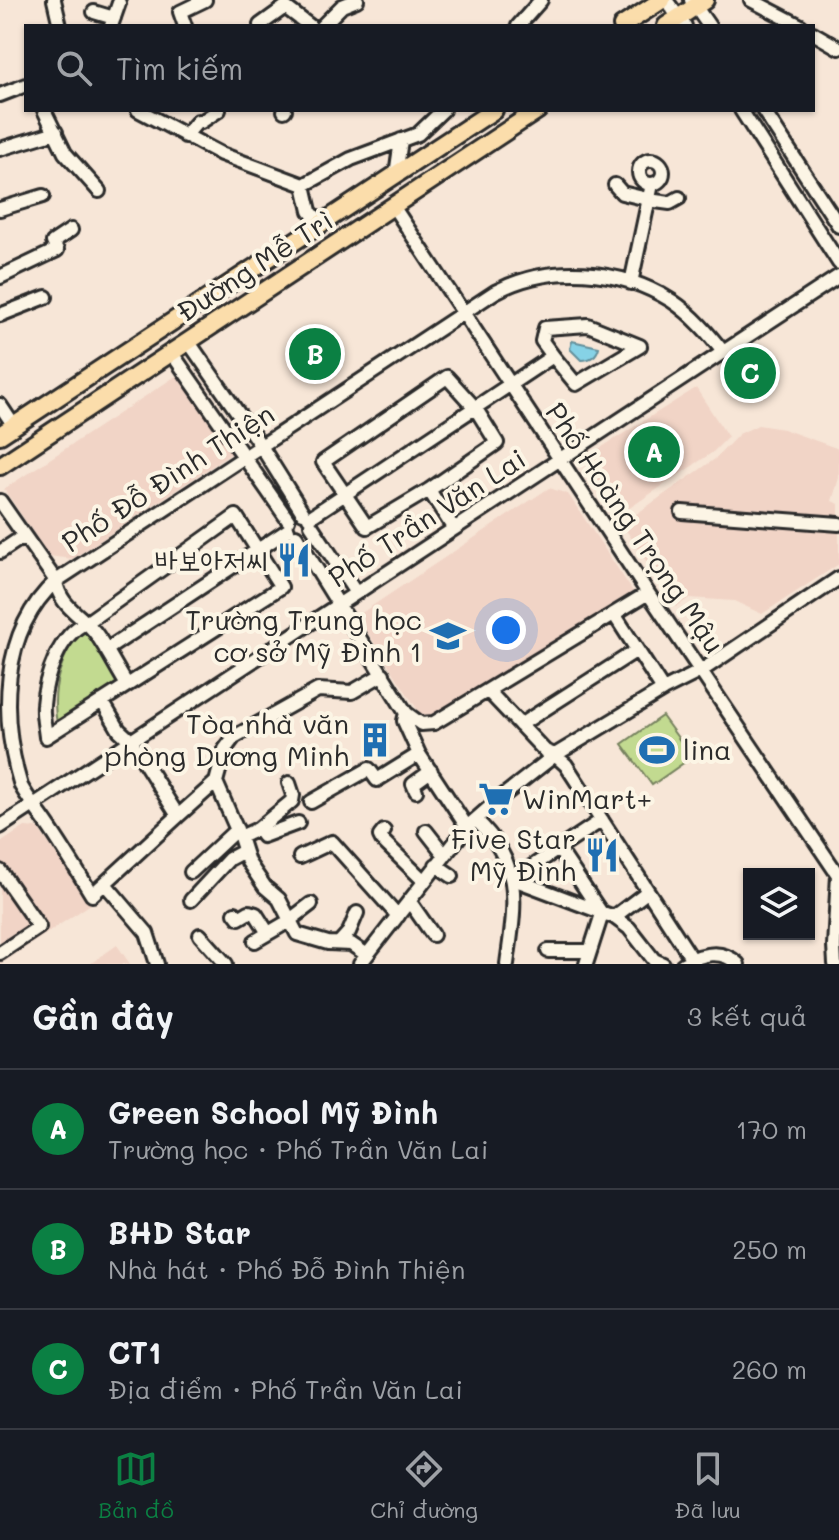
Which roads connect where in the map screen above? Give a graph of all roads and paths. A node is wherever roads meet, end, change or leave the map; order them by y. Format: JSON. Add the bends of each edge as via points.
{"nodes":[{"id":1,"x":54,"y":0,"type":"edge"},
{"id":2,"x":205,"y":0,"type":"edge"},
{"id":3,"x":357,"y":0,"type":"edge"},
{"id":4,"x":541,"y":0,"type":"edge"},
{"id":5,"x":636,"y":0,"type":"edge"},
{"id":6,"x":664,"y":0,"type":"edge"},
{"id":7,"x":751,"y":0,"type":"edge"},
{"id":8,"x":698,"y":2,"type":"edge"},
{"id":9,"x":119,"y":3,"type":"dead end"},
{"id":10,"x":287,"y":4,"type":"edge"},
{"id":11,"x":94,"y":12,"type":"dead end"},
{"id":12,"x":112,"y":22,"type":"edge"},
{"id":13,"x":626,"y":23,"type":"edge"},
{"id":14,"x":677,"y":23,"type":"edge"},
{"id":15,"x":60,"y":24,"type":"edge"},
{"id":16,"x":184,"y":24,"type":"edge"},
{"id":17,"x":261,"y":24,"type":"edge"},
{"id":18,"x":307,"y":24,"type":"edge"},
{"id":19,"x":324,"y":24,"type":"edge"},
{"id":20,"x":520,"y":24,"type":"edge"},
{"id":21,"x":708,"y":24,"type":"edge"},
{"id":22,"x":797,"y":24,"type":"edge"},
{"id":23,"x":815,"y":34,"type":"edge"},
{"id":24,"x":839,"y":48,"type":"edge"},
{"id":25,"x":24,"y":86,"type":"edge"},
{"id":26,"x":0,"y":95,"type":"edge"},
{"id":27,"x":45,"y":112,"type":"edge"},
{"id":28,"x":216,"y":112,"type":"edge"},
{"id":29,"x":441,"y":112,"type":"edge"},
{"id":30,"x":491,"y":112,"type":"edge"},
{"id":31,"x":535,"y":112,"type":"edge"},
{"id":32,"x":742,"y":112,"type":"edge"},
{"id":33,"x":764,"y":112,"type":"edge"},
{"id":34,"x":157,"y":115,"type":"edge"},
{"id":35,"x":56,"y":132,"type":"junction"},
{"id":36,"x":185,"y":136,"type":"junction"},
{"id":37,"x":401,"y":140,"type":"junction"},
{"id":38,"x":0,"y":149,"type":"edge"},
{"id":39,"x":396,"y":175,"type":"junction"},
{"id":40,"x":649,"y":183,"type":"dead end"},
{"id":41,"x":304,"y":185,"type":"junction"},
{"id":42,"x":615,"y":185,"type":"dead end"},
{"id":43,"x":99,"y":191,"type":"dead end"},
{"id":44,"x":43,"y":196,"type":"dead end"},
{"id":45,"x":679,"y":198,"type":"dead end"},
{"id":46,"x":646,"y":199,"type":"junction"},
{"id":47,"x":393,"y":206,"type":"junction"},
{"id":48,"x":0,"y":209,"type":"edge"},
{"id":49,"x":321,"y":224,"type":"junction"},
{"id":50,"x":839,"y":226,"type":"edge"},
{"id":51,"x":71,"y":230,"type":"dead end"},
{"id":52,"x":839,"y":263,"type":"edge"},
{"id":53,"x":839,"y":276,"type":"edge"},
{"id":54,"x":0,"y":277,"type":"edge"},
{"id":55,"x":628,"y":282,"type":"junction"},
{"id":56,"x":46,"y":297,"type":"dead end"},
{"id":57,"x":0,"y":298,"type":"edge"},
{"id":58,"x":3,"y":313,"type":"edge"},
{"id":59,"x":464,"y":313,"type":"junction"},
{"id":60,"x":188,"y":341,"type":"junction"},
{"id":61,"x":171,"y":352,"type":"junction"},
{"id":62,"x":724,"y":353,"type":"junction"},
{"id":63,"x":553,"y":356,"type":"junction"},
{"id":64,"x":90,"y":376,"type":"junction"},
{"id":65,"x":510,"y":384,"type":"junction"},
{"id":66,"x":103,"y":398,"type":"junction"},
{"id":67,"x":0,"y":405,"type":"edge"},
{"id":68,"x":476,"y":409,"type":"junction"},
{"id":69,"x":7,"y":430,"type":"edge"},
{"id":70,"x":261,"y":446,"type":"junction"},
{"id":71,"x":245,"y":457,"type":"junction"},
{"id":72,"x":561,"y":460,"type":"junction"},
{"id":73,"x":0,"y":466,"type":"edge"},
{"id":74,"x":429,"y":490,"type":"junction"},
{"id":75,"x":343,"y":496,"type":"junction"},
{"id":76,"x":0,"y":501,"type":"edge"},
{"id":77,"x":682,"y":512,"type":"dead end"},
{"id":78,"x":308,"y":519,"type":"junction"},
{"id":79,"x":839,"y":524,"type":"edge"},
{"id":80,"x":291,"y":529,"type":"junction"},
{"id":81,"x":454,"y":529,"type":"junction"},
{"id":82,"x":24,"y":536,"type":"junction"},
{"id":83,"x":258,"y":550,"type":"junction"},
{"id":84,"x":0,"y":552,"type":"edge"},
{"id":85,"x":839,"y":578,"type":"edge"},
{"id":86,"x":56,"y":581,"type":"junction"},
{"id":87,"x":356,"y":593,"type":"junction"},
{"id":88,"x":648,"y":593,"type":"junction"},
{"id":89,"x":339,"y":604,"type":"junction"},
{"id":90,"x":614,"y":614,"type":"junction"},
{"id":91,"x":86,"y":623,"type":"junction"},
{"id":92,"x":106,"y":650,"type":"junction"},
{"id":93,"x":637,"y":650,"type":"junction"},
{"id":94,"x":701,"y":671,"type":"junction"},
{"id":95,"x":383,"y":674,"type":"junction"},
{"id":96,"x":127,"y":685,"type":"junction"},
{"id":97,"x":663,"y":690,"type":"junction"},
{"id":98,"x":489,"y":692,"type":"junction"},
{"id":99,"x":102,"y":701,"type":"junction"},
{"id":100,"x":406,"y":713,"type":"junction"},
{"id":101,"x":2,"y":719,"type":"edge"},
{"id":102,"x":520,"y":725,"type":"junction"},
{"id":103,"x":131,"y":741,"type":"junction"},
{"id":104,"x":419,"y":754,"type":"junction"},
{"id":105,"x":555,"y":755,"type":"junction"},
{"id":106,"x":431,"y":771,"type":"junction"},
{"id":107,"x":216,"y":782,"type":"junction"},
{"id":108,"x":289,"y":783,"type":"dead end"},
{"id":109,"x":416,"y":791,"type":"dead end"},
{"id":110,"x":311,"y":802,"type":"dead end"},
{"id":111,"x":33,"y":805,"type":"junction"},
{"id":112,"x":178,"y":816,"type":"junction"},
{"id":113,"x":602,"y":820,"type":"junction"},
{"id":114,"x":298,"y":823,"type":"dead end"},
{"id":115,"x":472,"y":823,"type":"junction"},
{"id":116,"x":0,"y":827,"type":"edge"},
{"id":117,"x":258,"y":829,"type":"junction"},
{"id":118,"x":384,"y":831,"type":"dead end"},
{"id":119,"x":426,"y":831,"type":"dead end"},
{"id":120,"x":238,"y":833,"type":"junction"},
{"id":121,"x":558,"y":848,"type":"junction"},
{"id":122,"x":244,"y":851,"type":"junction"},
{"id":123,"x":300,"y":857,"type":"dead end"},
{"id":124,"x":440,"y":860,"type":"junction"},
{"id":125,"x":0,"y":871,"type":"edge"},
{"id":126,"x":191,"y":872,"type":"dead end"},
{"id":127,"x":839,"y":875,"type":"edge"},
{"id":128,"x":452,"y":876,"type":"dead end"},
{"id":129,"x":513,"y":879,"type":"junction"},
{"id":130,"x":424,"y":881,"type":"junction"},
{"id":131,"x":106,"y":885,"type":"junction"},
{"id":132,"x":647,"y":892,"type":"junction"},
{"id":133,"x":191,"y":900,"type":"dead end"},
{"id":134,"x":410,"y":902,"type":"junction"},
{"id":135,"x":311,"y":904,"type":"dead end"},
{"id":136,"x":235,"y":913,"type":"dead end"},
{"id":137,"x":357,"y":913,"type":"dead end"},
{"id":138,"x":608,"y":915,"type":"junction"},
{"id":139,"x":398,"y":916,"type":"junction"},
{"id":140,"x":290,"y":922,"type":"junction"},
{"id":141,"x":268,"y":933,"type":"junction"},
{"id":142,"x":200,"y":935,"type":"dead end"},
{"id":143,"x":433,"y":935,"type":"dead end"},
{"id":144,"x":255,"y":941,"type":"dead end"},
{"id":145,"x":339,"y":943,"type":"junction"},
{"id":146,"x":836,"y":946,"type":"edge"},
{"id":147,"x":548,"y":951,"type":"dead end"},
{"id":148,"x":0,"y":953,"type":"edge"},
{"id":149,"x":588,"y":957,"type":"edge"},
{"id":150,"x":366,"y":961,"type":"edge"},
{"id":151,"x":687,"y":962,"type":"edge"},
{"id":152,"x":157,"y":964,"type":"edge"},
{"id":153,"x":226,"y":964,"type":"edge"},
{"id":154,"x":507,"y":964,"type":"edge"},
{"id":155,"x":663,"y":964,"type":"edge"},
{"id":156,"x":738,"y":964,"type":"edge"},
{"id":157,"x":835,"y":964,"type":"edge"}],
"edges":[{"from":1,"to":15,"type":"street"},
{"from":2,"to":16,"type":"street","via":[[180,12]]},
{"from":3,"to":19,"type":"street"},
{"from":4,"to":20,"type":"street"},
{"from":5,"to":13,"type":"main road"},
{"from":6,"to":13,"type":"main road"},
{"from":6,"to":14,"type":"street"},
{"from":7,"to":22,"type":"street"},
{"from":8,"to":14,"type":"main road"},
{"from":8,"to":21,"type":"street"},
{"from":9,"to":12,"type":"street"},
{"from":10,"to":17,"type":"street"},
{"from":10,"to":18,"type":"street"},
{"from":11,"to":12,"type":"street"},
{"from":23,"to":24,"type":"street"},
{"from":25,"to":26,"type":"street"},
{"from":27,"to":35,"type":"street"},
{"from":28,"to":36,"type":"street"},
{"from":29,"to":37,"type":"street","via":[[418,134]]},
{"from":30,"to":39,"type":"main road","name":"Đường Mễ Trì"},
{"from":31,"to":47,"type":"main road","name":"Đường Mễ Trì"},
{"from":32,"to":52,"type":"street"},
{"from":33,"to":50,"type":"street"},
{"from":34,"to":36,"type":"street"},
{"from":35,"to":38,"type":"street"},
{"from":35,"to":43,"type":"street","via":[[65,153]]},
{"from":36,"to":41,"type":"street"},
{"from":37,"to":39,"type":"street"},
{"from":37,"to":41,"type":"street"},
{"from":39,"to":49,"type":"main road","name":"Đường Mễ Trì"},
{"from":40,"to":46,"type":"street"},
{"from":41,"to":49,"type":"street","via":[[310,211]]},
{"from":42,"to":46,"type":"street","via":[[622,193]]},
{"from":44,"to":48,"type":"street"},
{"from":45,"to":46,"type":"street","via":[[670,203]]},
{"from":46,"to":55,"type":"street"},
{"from":47,"to":59,"type":"street","name":"Phố Hoàng Trọng Mậu"},
{"from":47,"to":60,"type":"main road","name":"Đường Mễ Trì"},
{"from":49,"to":64,"type":"main road","name":"Đường Mễ Trì"},
{"from":51,"to":54,"type":"street","via":[[53,242],[57,250]]},
{"from":53,"to":62,"type":"street","name":"Phố Trần Văn Lai"},
{"from":55,"to":59,"type":"street","name":"Phố Đỗ Đình Thiện","via":[[576,273],[534,276],[495,292]]},
{"from":55,"to":62,"type":"street","name":"Phố Đỗ Đình Thiện","via":[[673,302]]},
{"from":56,"to":58,"type":"street"},
{"from":57,"to":58,"type":"street"},
{"from":59,"to":65,"type":"street","name":"Phố Hoàng Trọng Mậu"},
{"from":59,"to":70,"type":"street","name":"Phố Đỗ Đình Thiện"},
{"from":60,"to":61,"type":"main road","name":"Đường Mễ Trì"},
{"from":60,"to":70,"type":"street"},
{"from":61,"to":66,"type":"main road","name":"Đường Mễ Trì"},
{"from":61,"to":71,"type":"street"},
{"from":62,"to":72,"type":"street","name":"Phố Trần Văn Lai"},
{"from":63,"to":63,"type":"street","via":[[542,341],[545,328],[588,325],[640,346],[576,384]]},
{"from":63,"to":65,"type":"street"},
{"from":64,"to":66,"type":"main road"},
{"from":64,"to":69,"type":"main road","name":"Đường Mễ Trì"},
{"from":65,"to":68,"type":"street"},
{"from":65,"to":72,"type":"street","name":"Phố Hoàng Trọng Mậu"},
{"from":66,"to":73,"type":"main road","name":"Đường Mễ Trì"},
{"from":67,"to":69,"type":"street"},
{"from":68,"to":74,"type":"street","via":[[497,443]]},
{"from":68,"to":75,"type":"street"},
{"from":68,"to":75,"type":"street","via":[[447,377],[323,462]]},
{"from":70,"to":71,"type":"street","name":"Phố Đỗ Đình Thiện"},
{"from":70,"to":78,"type":"street"},
{"from":71,"to":80,"type":"street"},
{"from":71,"to":86,"type":"street","name":"Phố Đỗ Đình Thiện"},
{"from":72,"to":81,"type":"street","name":"Phố Trần Văn Lai"},
{"from":72,"to":88,"type":"street","name":"Phố Hoàng Trọng Mậu"},
{"from":74,"to":75,"type":"street","via":[[367,527]]},
{"from":74,"to":81,"type":"street"},
{"from":75,"to":78,"type":"street"},
{"from":76,"to":82,"type":"street"},
{"from":77,"to":79,"type":"street"},
{"from":78,"to":80,"type":"street","via":[[305,534]]},
{"from":78,"to":80,"type":"street","via":[[294,513]]},
{"from":78,"to":87,"type":"street"},
{"from":80,"to":83,"type":"street"},
{"from":80,"to":89,"type":"street"},
{"from":81,"to":87,"type":"street","name":"Phố Trần Văn Lai"},
{"from":82,"to":84,"type":"street"},
{"from":82,"to":86,"type":"street"},
{"from":83,"to":91,"type":"street","via":[[236,516]]},
{"from":83,"to":92,"type":"street"},
{"from":83,"to":96,"type":"street","via":[[281,587]]},
{"from":85,"to":94,"type":"street"},
{"from":86,"to":91,"type":"street","via":[[64,601]]},
{"from":86,"to":101,"type":"street","name":"Phố Đỗ Đình Thiện","via":[[34,604],[15,639],[4,680]]},
{"from":87,"to":89,"type":"street","name":"Phố Trần Văn Lai"},
{"from":88,"to":90,"type":"street"},
{"from":88,"to":94,"type":"street","name":"Phố Hoàng Trọng Mậu"},
{"from":89,"to":95,"type":"street"},
{"from":89,"to":103,"type":"street","name":"Phố Trần Văn Lai"},
{"from":90,"to":93,"type":"street"},
{"from":90,"to":98,"type":"street"},
{"from":91,"to":92,"type":"street"},
{"from":91,"to":99,"type":"street","via":[[67,639],[48,680],[43,707],[46,737]]},
{"from":92,"to":96,"type":"street"},
{"from":93,"to":97,"type":"street"},
{"from":93,"to":102,"type":"street"},
{"from":94,"to":97,"type":"street"},
{"from":94,"to":127,"type":"street","name":"Phố Hoàng Trọng Mậu"},
{"from":95,"to":100,"type":"street"},
{"from":95,"to":107,"type":"street","via":[[352,692],[318,690],[234,737]]},
{"from":96,"to":99,"type":"street"},
{"from":97,"to":105,"type":"street"},
{"from":98,"to":100,"type":"street","via":[[434,723],[421,724]]},
{"from":98,"to":102,"type":"street"},
{"from":99,"to":103,"type":"street"},
{"from":100,"to":104,"type":"street","via":[[404,721]]},
{"from":101,"to":111,"type":"street","name":"Phố Đỗ Đình Thiện","via":[[16,773]]},
{"from":102,"to":105,"type":"street"},
{"from":103,"to":111,"type":"street","name":"Phố Trần Văn Lai"},
{"from":103,"to":112,"type":"street"},
{"from":104,"to":106,"type":"street"},
{"from":104,"to":110,"type":"street","via":[[377,780],[369,769]]},
{"from":105,"to":113,"type":"street"},
{"from":105,"to":115,"type":"street"},
{"from":106,"to":109,"type":"street","via":[[413,784]]},
{"from":106,"to":115,"type":"street"},
{"from":107,"to":112,"type":"street"},
{"from":107,"to":120,"type":"street"},
{"from":108,"to":117,"type":"street","via":[[292,801]]},
{"from":111,"to":116,"type":"street","name":"Phố Trần Văn Lai"},
{"from":111,"to":131,"type":"street","name":"Phố Đỗ Đình Thiện","via":[[92,895]]},
{"from":112,"to":131,"type":"street"},
{"from":113,"to":121,"type":"street"},
{"from":113,"to":132,"type":"street"},
{"from":114,"to":117,"type":"street","via":[[263,836]]},
{"from":115,"to":124,"type":"street"},
{"from":115,"to":129,"type":"street","via":[[502,853]]},
{"from":117,"to":120,"type":"street"},
{"from":118,"to":130,"type":"street","via":[[382,840]]},
{"from":119,"to":124,"type":"street"},
{"from":120,"to":122,"type":"street"},
{"from":120,"to":126,"type":"street"},
{"from":121,"to":129,"type":"street"},
{"from":121,"to":138,"type":"street"},
{"from":122,"to":133,"type":"street","via":[[229,859]]},
{"from":122,"to":140,"type":"street"},
{"from":123,"to":139,"type":"street","via":[[332,842]]},
{"from":124,"to":128,"type":"street"},
{"from":124,"to":130,"type":"street"},
{"from":125,"to":148,"type":"street","via":[[39,927]]},
{"from":127,"to":146,"type":"street"},
{"from":129,"to":138,"type":"street"},
{"from":129,"to":154,"type":"street"},
{"from":130,"to":134,"type":"street"},
{"from":131,"to":152,"type":"street","via":[[147,933]]},
{"from":132,"to":138,"type":"street"},
{"from":132,"to":151,"type":"street"},
{"from":134,"to":139,"type":"street"},
{"from":134,"to":143,"type":"street"},
{"from":135,"to":140,"type":"street"},
{"from":136,"to":141,"type":"street","via":[[239,918],[256,914]]},
{"from":137,"to":145,"type":"street"},
{"from":138,"to":149,"type":"street"},
{"from":138,"to":155,"type":"street","via":[[629,928]]},
{"from":139,"to":150,"type":"street"},
{"from":140,"to":141,"type":"street"},
{"from":140,"to":145,"type":"street","via":[[297,934]]},
{"from":141,"to":144,"type":"street"},
{"from":142,"to":153,"type":"street"},
{"from":145,"to":150,"type":"street","via":[[351,944]]},
{"from":146,"to":157,"type":"street"},
{"from":147,"to":149,"type":"street"},
{"from":151,"to":156,"type":"street","via":[[720,953]]}]}
